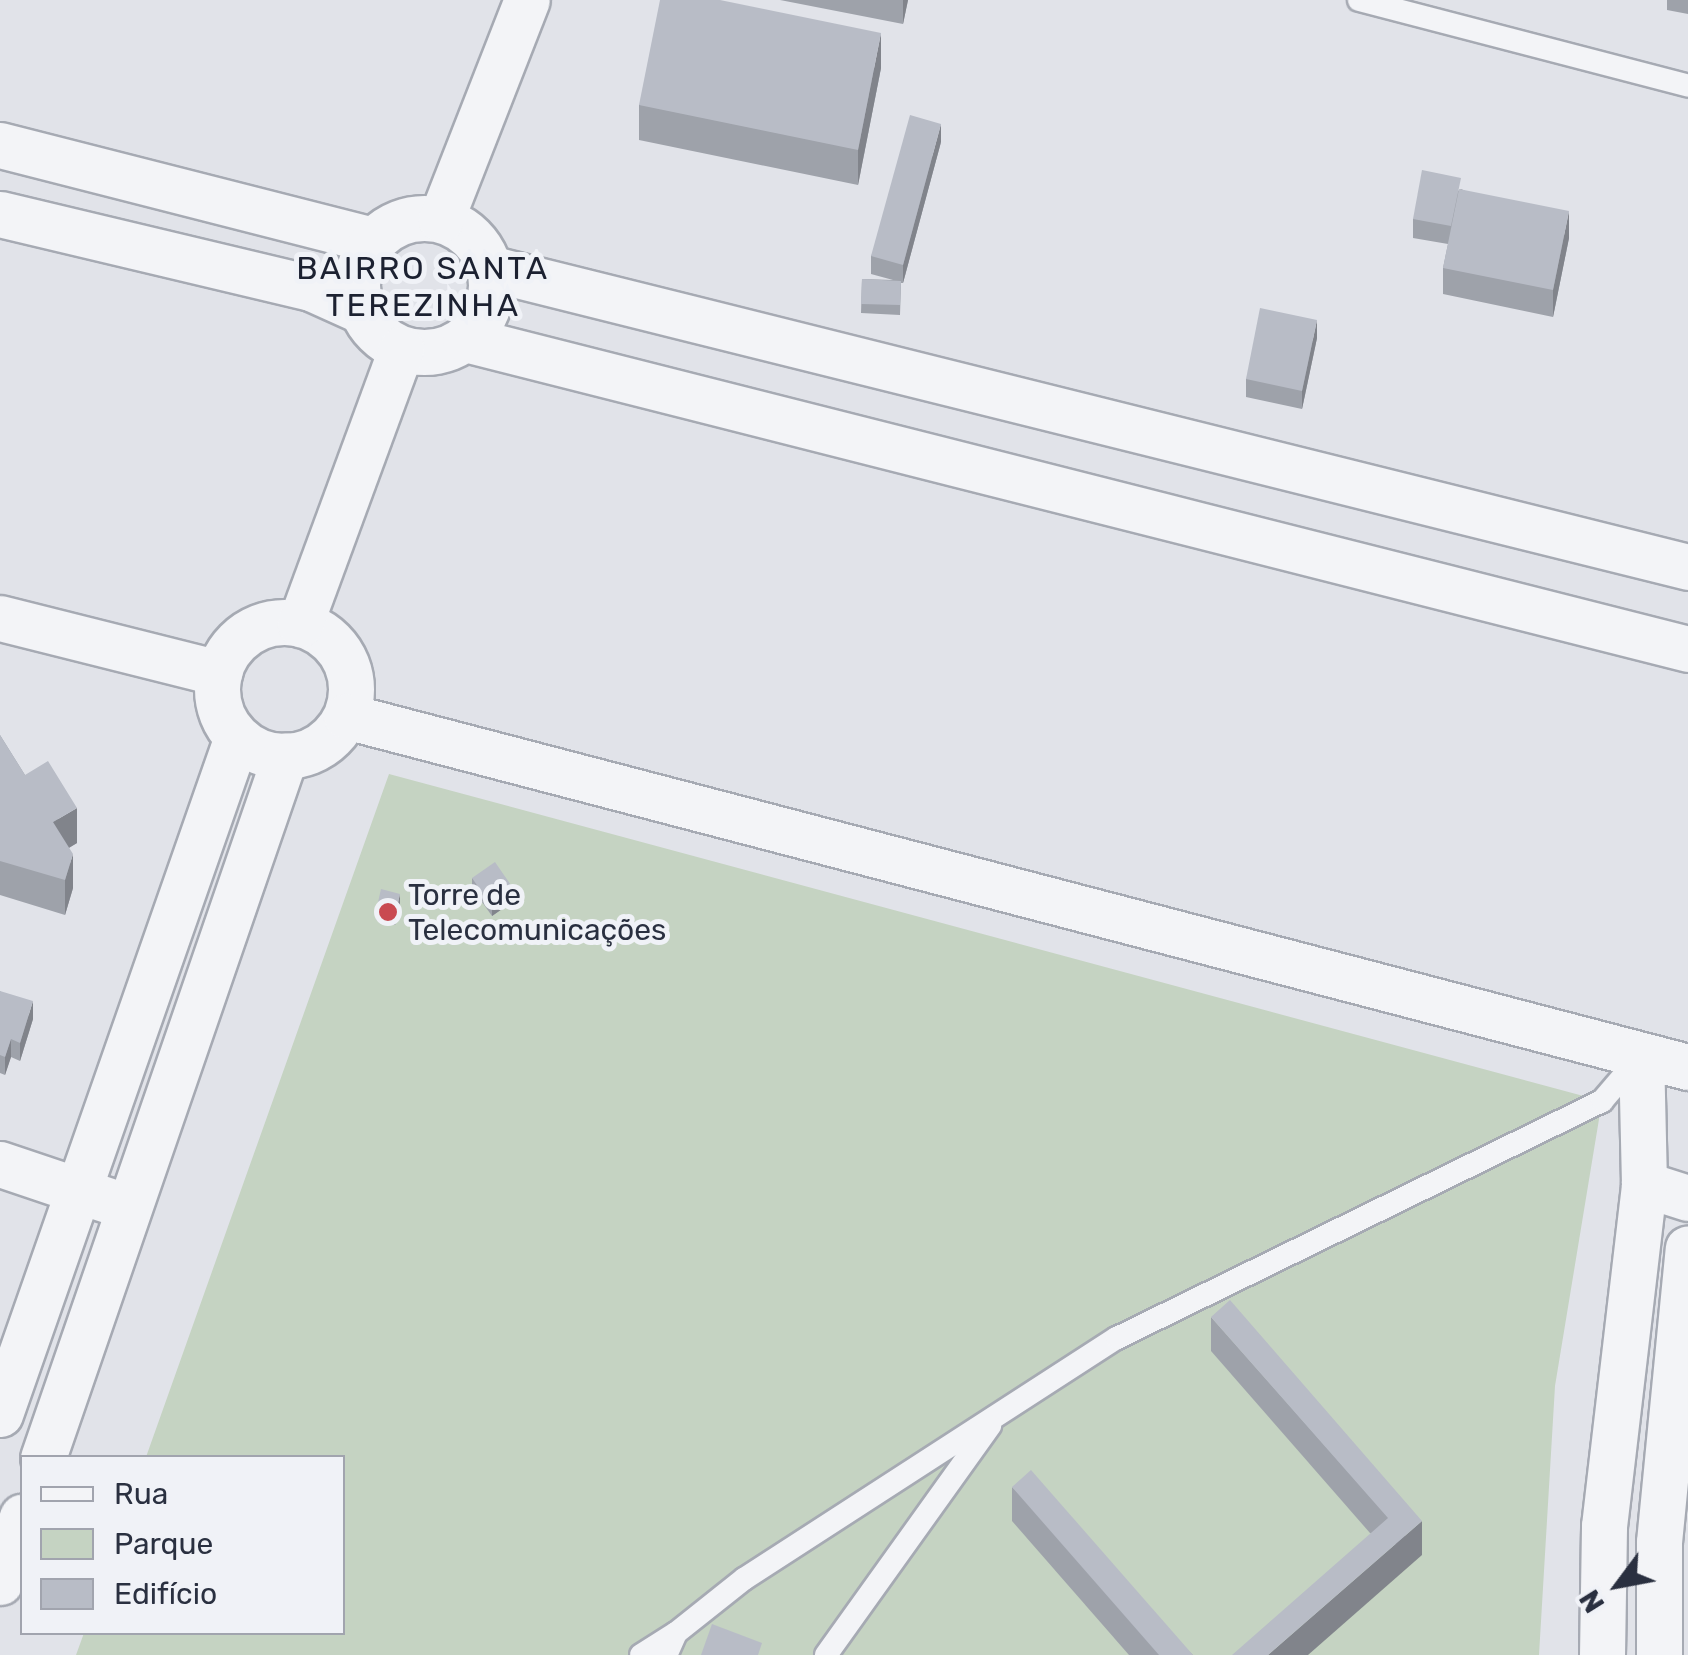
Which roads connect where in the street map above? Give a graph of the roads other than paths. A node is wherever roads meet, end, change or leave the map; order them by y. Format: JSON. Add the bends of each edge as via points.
{"nodes":[{"id":1,"x":527,"y":0,"type":"edge"},
{"id":2,"x":1359,"y":0,"type":"edge"},
{"id":3,"x":1688,"y":86,"type":"edge"},
{"id":4,"x":0,"y":145,"type":"edge"},
{"id":5,"x":0,"y":214,"type":"edge"},
{"id":6,"x":441,"y":220,"type":"junction"},
{"id":7,"x":373,"y":240,"type":"junction"},
{"id":8,"x":489,"y":268,"type":"junction"},
{"id":9,"x":362,"y":311,"type":"junction"},
{"id":10,"x":465,"y":339,"type":"junction"},
{"id":11,"x":401,"y":349,"type":"junction"},
{"id":12,"x":1688,"y":567,"type":"edge"},
{"id":13,"x":0,"y":618,"type":"edge"},
{"id":14,"x":300,"y":624,"type":"junction"},
{"id":15,"x":1688,"y":649,"type":"edge"},
{"id":16,"x":219,"y":674,"type":"junction"},
{"id":17,"x":346,"y":716,"type":"junction"},
{"id":18,"x":237,"y":737,"type":"junction"},
{"id":19,"x":286,"y":756,"type":"junction"},
{"id":20,"x":1642,"y":1055,"type":"junction"},
{"id":21,"x":1688,"y":1067,"type":"edge"},
{"id":22,"x":0,"y":1164,"type":"edge"},
{"id":23,"x":1644,"y":1184,"type":"junction"},
{"id":24,"x":78,"y":1191,"type":"junction"},
{"id":25,"x":1688,"y":1198,"type":"edge"},
{"id":26,"x":129,"y":1208,"type":"junction"},
{"id":27,"x":1688,"y":1248,"type":"edge"},
{"id":28,"x":0,"y":1414,"type":"edge"},
{"id":29,"x":998,"y":1414,"type":"junction"},
{"id":30,"x":44,"y":1455,"type":"edge"},
{"id":31,"x":20,"y":1523,"type":"edge"},
{"id":32,"x":0,"y":1582,"type":"edge"},
{"id":33,"x":676,"y":1633,"type":"junction"},
{"id":34,"x":642,"y":1655,"type":"edge"},
{"id":35,"x":666,"y":1655,"type":"edge"},
{"id":36,"x":826,"y":1655,"type":"edge"},
{"id":37,"x":1602,"y":1655,"type":"edge"},
{"id":38,"x":1659,"y":1655,"type":"edge"}],
"edges":[{"from":1,"to":6,"type":"street"},
{"from":2,"to":3,"type":"lane"},
{"from":4,"to":7,"type":"street"},
{"from":5,"to":9,"type":"street","via":[[311,288]]},
{"from":6,"to":7,"type":"street","via":[[404,220]]},
{"from":6,"to":8,"type":"street","via":[[472,237]]},
{"from":7,"to":9,"type":"street","via":[[357,274]]},
{"from":8,"to":10,"type":"street","via":[[488,307]]},
{"from":8,"to":12,"type":"street"},
{"from":9,"to":11,"type":"street","via":[[372,328]]},
{"from":10,"to":11,"type":"street","via":[[426,353]]},
{"from":10,"to":15,"type":"street"},
{"from":11,"to":14,"type":"street"},
{"from":13,"to":16,"type":"street"},
{"from":14,"to":16,"type":"street","via":[[279,622],[240,638]]},
{"from":14,"to":17,"type":"street","via":[[318,631],[344,660],[350,678]]},
{"from":16,"to":18,"type":"street","via":[[220,708]]},
{"from":17,"to":19,"type":"street","via":[[322,745]]},
{"from":17,"to":20,"type":"street"},
{"from":18,"to":19,"type":"street"},
{"from":18,"to":24,"type":"street"},
{"from":19,"to":26,"type":"street"},
{"from":20,"to":21,"type":"street"},
{"from":20,"to":23,"type":"street"},
{"from":20,"to":29,"type":"lane","via":[[1602,1101],[1117,1338]]},
{"from":22,"to":24,"type":"street"},
{"from":23,"to":25,"type":"street"},
{"from":23,"to":37,"type":"street","via":[[1604,1526]]},
{"from":24,"to":26,"type":"street"},
{"from":24,"to":28,"type":"street"},
{"from":26,"to":30,"type":"street"},
{"from":27,"to":38,"type":"street","via":[[1659,1542]]},
{"from":29,"to":33,"type":"lane","via":[[744,1579]]},
{"from":29,"to":36,"type":"lane"},
{"from":31,"to":32,"type":"street"},
{"from":33,"to":34,"type":"lane"},
{"from":33,"to":35,"type":"lane"}]}
